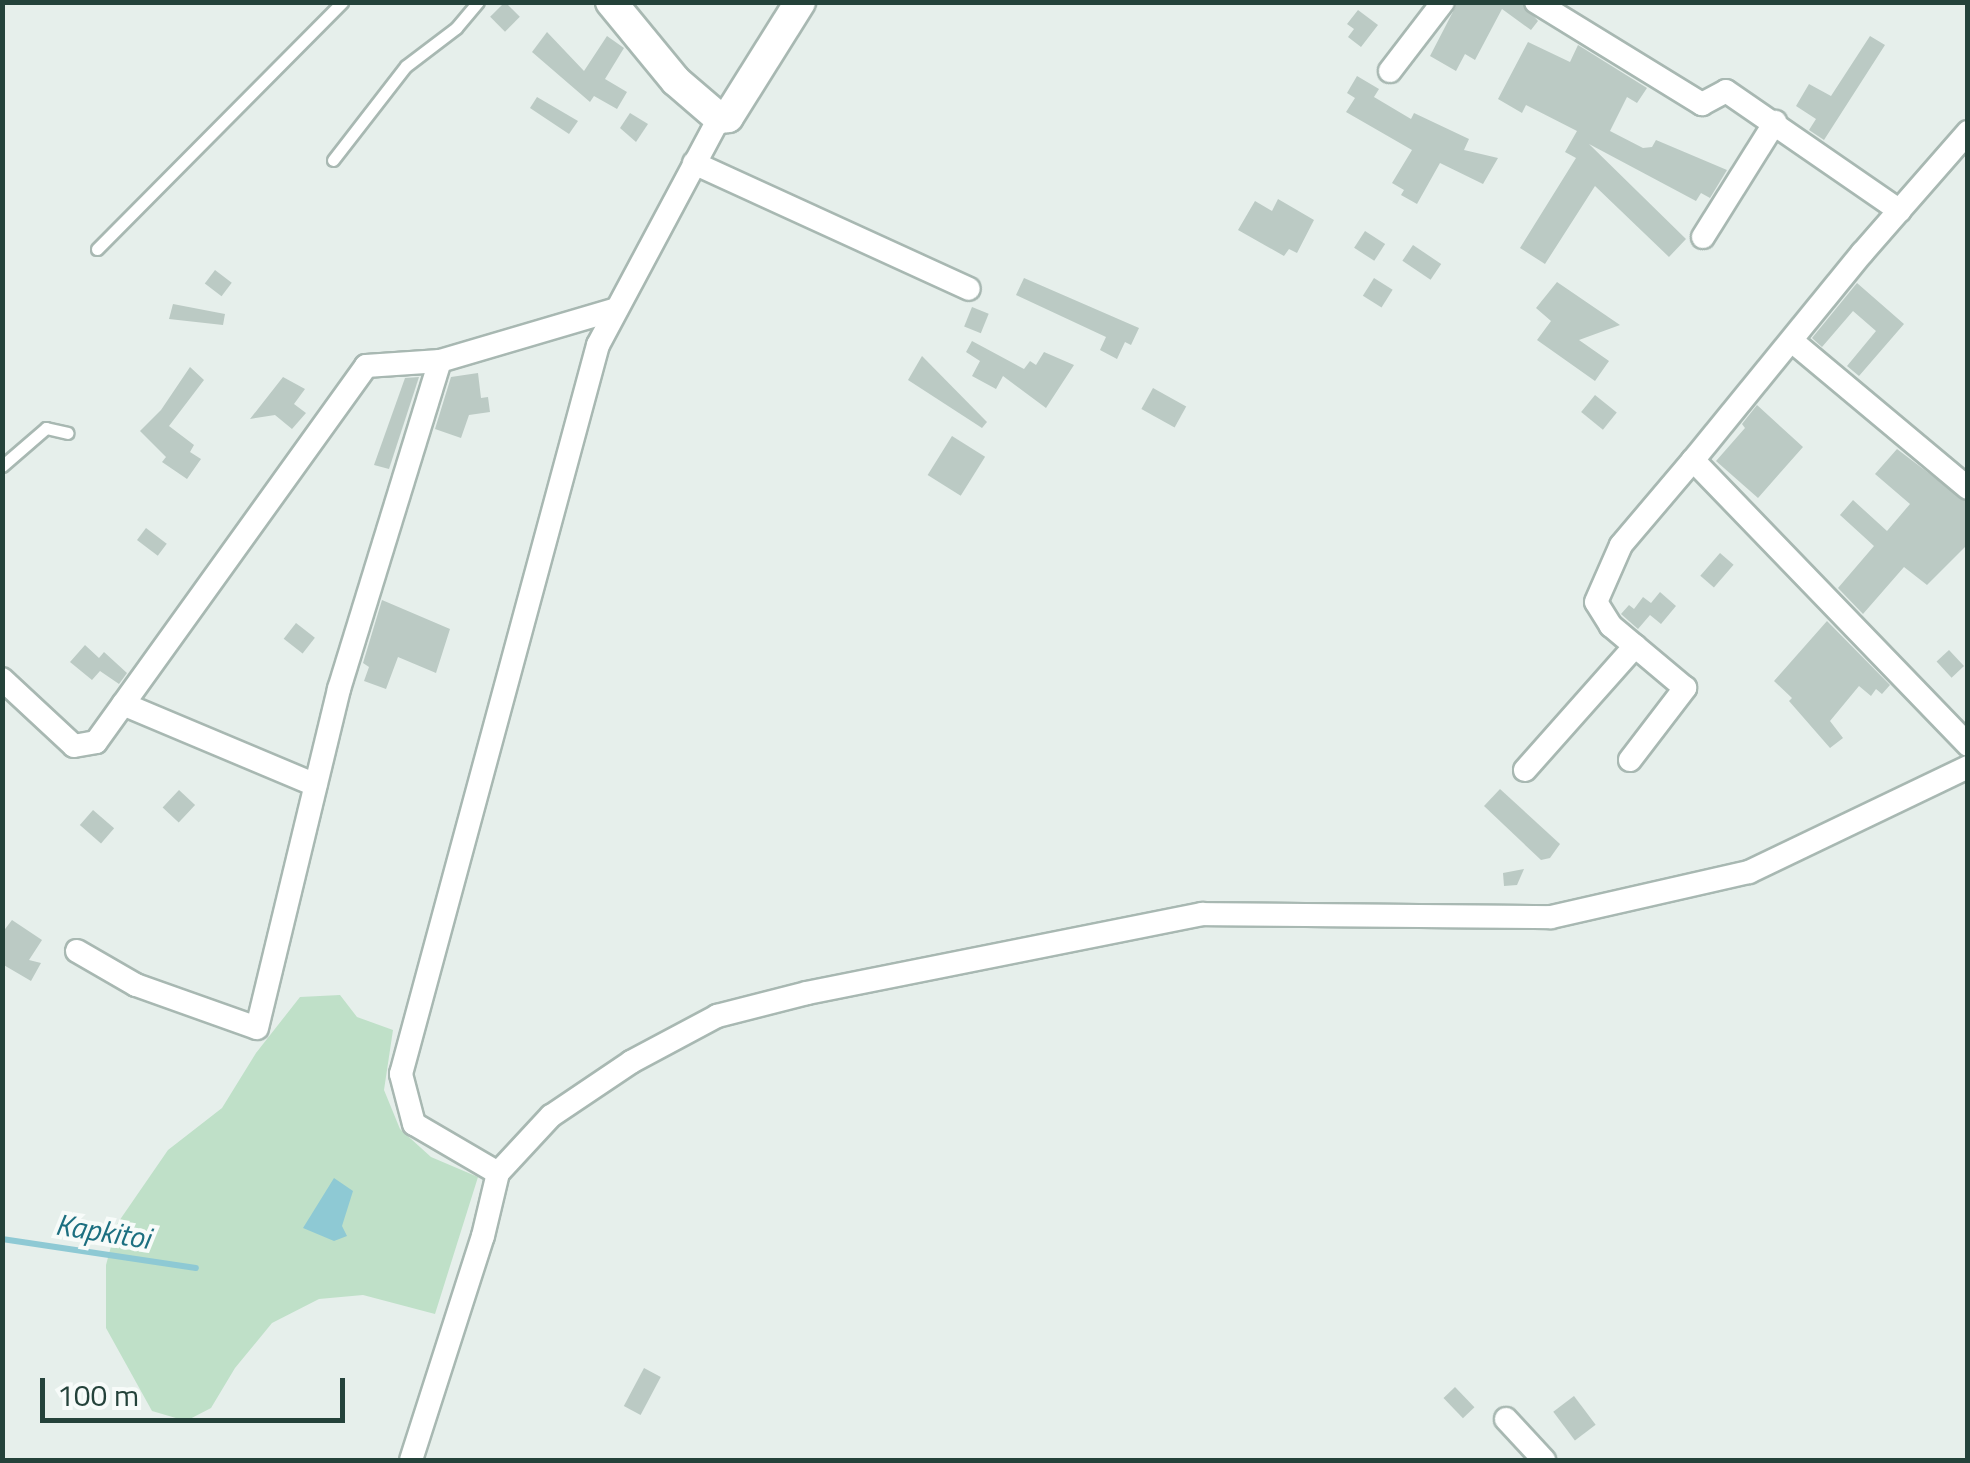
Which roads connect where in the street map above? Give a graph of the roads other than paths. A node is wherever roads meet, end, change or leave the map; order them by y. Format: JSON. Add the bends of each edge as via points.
{"nodes":[{"id":1,"x":342,"y":2,"type":"edge"},
{"id":2,"x":478,"y":2,"type":"edge"},
{"id":3,"x":610,"y":2,"type":"edge"},
{"id":4,"x":800,"y":2,"type":"edge"},
{"id":5,"x":1443,"y":2,"type":"edge"},
{"id":6,"x":1536,"y":2,"type":"edge"},
{"id":7,"x":1390,"y":71,"type":"dead end"},
{"id":8,"x":718,"y":118,"type":"junction"},
{"id":9,"x":1775,"y":122,"type":"junction"},
{"id":10,"x":1968,"y":132,"type":"edge"},
{"id":11,"x":332,"y":160,"type":"dead end"},
{"id":12,"x":694,"y":163,"type":"junction"},
{"id":13,"x":1900,"y":211,"type":"junction"},
{"id":14,"x":1703,"y":237,"type":"dead end"},
{"id":15,"x":97,"y":249,"type":"dead end"},
{"id":16,"x":969,"y":289,"type":"dead end"},
{"id":17,"x":617,"y":309,"type":"junction"},
{"id":18,"x":1792,"y":341,"type":"junction"},
{"id":19,"x":440,"y":361,"type":"junction"},
{"id":20,"x":67,"y":433,"type":"dead end"},
{"id":21,"x":1693,"y":460,"type":"junction"},
{"id":22,"x":2,"y":466,"type":"edge"},
{"id":23,"x":1968,"y":488,"type":"edge"},
{"id":24,"x":1635,"y":646,"type":"junction"},
{"id":25,"x":2,"y":679,"type":"edge"},
{"id":26,"x":123,"y":704,"type":"junction"},
{"id":27,"x":1968,"y":745,"type":"edge"},
{"id":28,"x":1630,"y":760,"type":"dead end"},
{"id":29,"x":1968,"y":768,"type":"edge"},
{"id":30,"x":1525,"y":770,"type":"dead end"},
{"id":31,"x":316,"y":785,"type":"junction"},
{"id":32,"x":76,"y":951,"type":"dead end"},
{"id":33,"x":498,"y":1173,"type":"junction"},
{"id":34,"x":1506,"y":1419,"type":"dead end"},
{"id":35,"x":411,"y":1460,"type":"edge"},
{"id":36,"x":1544,"y":1460,"type":"edge"}],
"edges":[{"from":1,"to":15,"type":"lane"},
{"from":2,"to":11,"type":"lane","via":[[406,66]]},
{"from":3,"to":8,"type":"street","via":[[676,81]]},
{"from":4,"to":8,"type":"street","via":[[728,117]]},
{"from":5,"to":7,"type":"street"},
{"from":6,"to":9,"type":"street","via":[[1702,104],[1726,91]]},
{"from":8,"to":12,"type":"street"},
{"from":9,"to":13,"type":"street"},
{"from":9,"to":14,"type":"street"},
{"from":10,"to":13,"type":"street"},
{"from":12,"to":16,"type":"street"},
{"from":12,"to":17,"type":"street"},
{"from":13,"to":18,"type":"street"},
{"from":17,"to":19,"type":"street"},
{"from":17,"to":33,"type":"street","via":[[598,345],[401,1074],[414,1124]]},
{"from":18,"to":21,"type":"street"},
{"from":18,"to":23,"type":"street"},
{"from":19,"to":26,"type":"street","via":[[366,366]]},
{"from":19,"to":31,"type":"street"},
{"from":20,"to":22,"type":"lane","via":[[46,428]]},
{"from":21,"to":24,"type":"street","via":[[1622,546],[1596,602]]},
{"from":21,"to":27,"type":"street"},
{"from":24,"to":28,"type":"street","via":[[1685,688]]},
{"from":24,"to":30,"type":"street"},
{"from":25,"to":26,"type":"street","via":[[74,746],[96,742]]},
{"from":26,"to":31,"type":"street"},
{"from":29,"to":33,"type":"street","via":[[1749,872],[1551,917],[1202,914],[717,1016],[631,1062],[552,1116]]},
{"from":31,"to":32,"type":"street","via":[[257,1028],[136,984]]},
{"from":33,"to":35,"type":"street"},
{"from":34,"to":36,"type":"street"}]}
